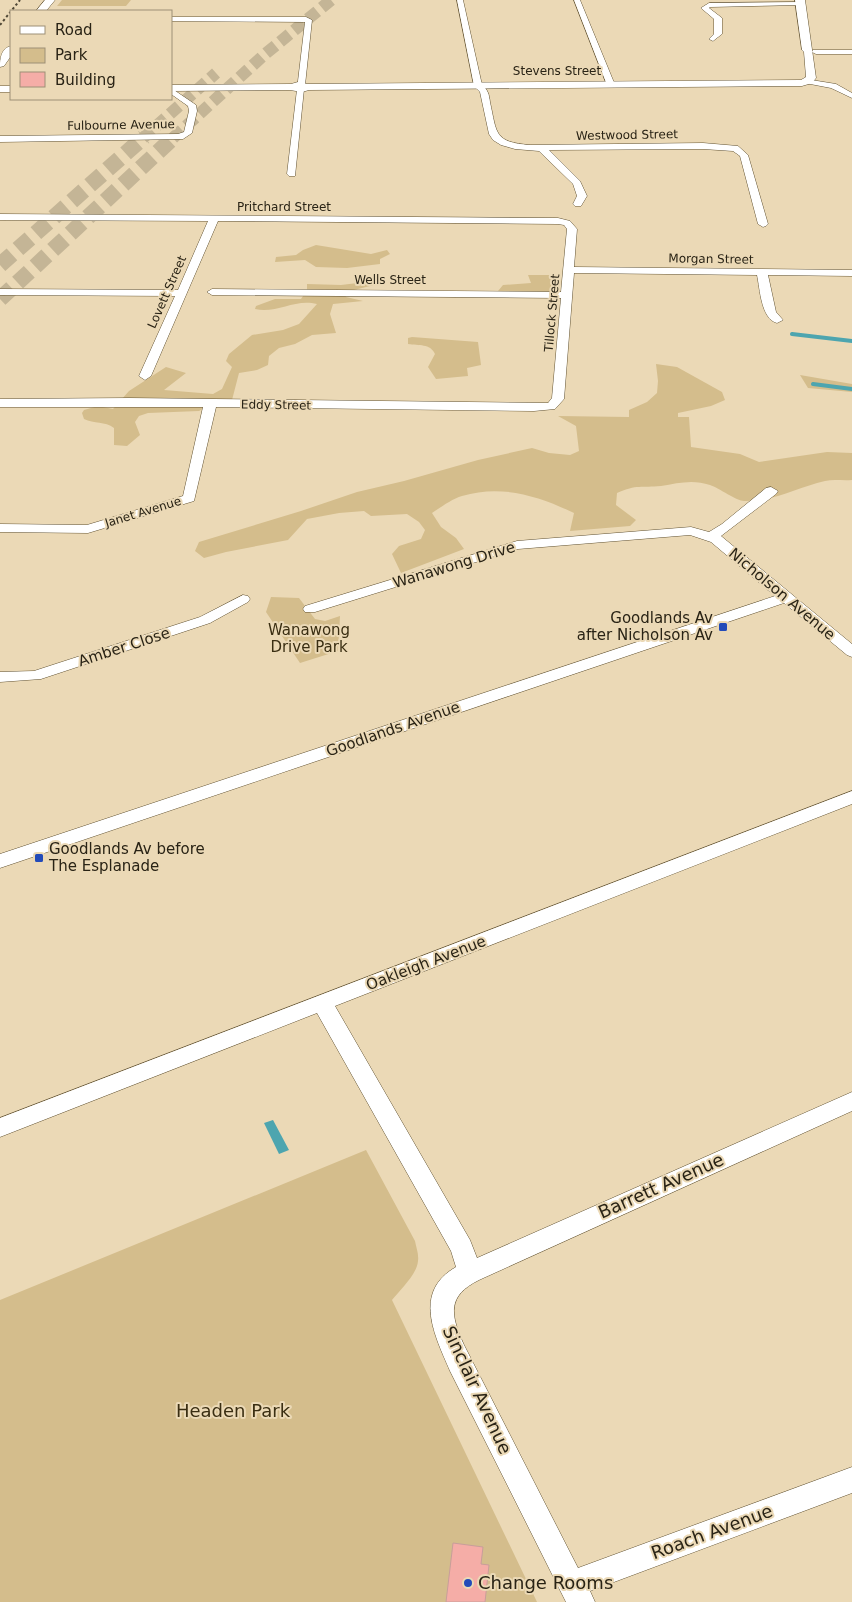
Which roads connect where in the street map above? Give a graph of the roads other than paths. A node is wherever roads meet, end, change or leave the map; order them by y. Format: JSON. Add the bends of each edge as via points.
{"nodes":[{"id":1,"x":50,"y":0,"type":"edge"},
{"id":2,"x":460,"y":0,"type":"edge"},
{"id":3,"x":577,"y":0,"type":"edge"},
{"id":4,"x":800,"y":2,"type":"edge"},
{"id":5,"x":42,"y":10,"type":"edge"},
{"id":6,"x":172,"y":19,"type":"edge"},
{"id":7,"x":713,"y":39,"type":"dead end"},
{"id":8,"x":10,"y":50,"type":"edge"},
{"id":9,"x":811,"y":52,"type":"junction"},
{"id":10,"x":852,"y":52,"type":"edge"},
{"id":11,"x":0,"y":64,"type":"edge"},
{"id":12,"x":808,"y":81,"type":"junction"},
{"id":13,"x":611,"y":85,"type":"junction"},
{"id":14,"x":478,"y":86,"type":"junction"},
{"id":15,"x":300,"y":87,"type":"junction"},
{"id":16,"x":172,"y":89,"type":"edge"},
{"id":17,"x":172,"y":90,"type":"edge"},
{"id":18,"x":852,"y":96,"type":"edge"},
{"id":19,"x":0,"y":139,"type":"edge"},
{"id":20,"x":541,"y":148,"type":"junction"},
{"id":21,"x":292,"y":174,"type":"dead end"},
{"id":22,"x":578,"y":204,"type":"dead end"},
{"id":23,"x":0,"y":217,"type":"edge"},
{"id":24,"x":214,"y":219,"type":"junction"},
{"id":25,"x":567,"y":223,"type":"joint"},
{"id":26,"x":763,"y":224,"type":"dead end"},
{"id":27,"x":570,"y":270,"type":"junction"},
{"id":28,"x":762,"y":272,"type":"junction"},
{"id":29,"x":852,"y":273,"type":"edge"},
{"id":30,"x":0,"y":292,"type":"edge"},
{"id":31,"x":212,"y":292,"type":"dead end"},
{"id":32,"x":181,"y":294,"type":"junction"},
{"id":33,"x":568,"y":295,"type":"junction"},
{"id":34,"x":777,"y":320,"type":"dead end"},
{"id":35,"x":145,"y":376,"type":"dead end"},
{"id":36,"x":0,"y":403,"type":"edge"},
{"id":37,"x":210,"y":404,"type":"junction"},
{"id":38,"x":551,"y":406,"type":"joint"},
{"id":39,"x":771,"y":491,"type":"dead end"},
{"id":40,"x":0,"y":528,"type":"edge"},
{"id":41,"x":691,"y":531,"type":"joint"},
{"id":42,"x":712,"y":536,"type":"junction"},
{"id":43,"x":786,"y":598,"type":"junction"},
{"id":44,"x":244,"y":599,"type":"dead end"},
{"id":45,"x":310,"y":609,"type":"dead end"},
{"id":46,"x":852,"y":652,"type":"edge"},
{"id":47,"x":0,"y":677,"type":"edge"},
{"id":48,"x":852,"y":796,"type":"edge"},
{"id":49,"x":0,"y":861,"type":"edge"},
{"id":50,"x":322,"y":1003,"type":"junction"},
{"id":51,"x":852,"y":1101,"type":"edge"},
{"id":52,"x":0,"y":1128,"type":"edge"},
{"id":53,"x":471,"y":1272,"type":"junction"},
{"id":54,"x":852,"y":1480,"type":"edge"},
{"id":55,"x":577,"y":1593,"type":"edge"}],
"edges":[{"from":1,"to":5,"type":"street"},
{"from":2,"to":14,"type":"street"},
{"from":3,"to":13,"type":"street"},
{"from":4,"to":7,"type":"street","via":[[709,5],[704,8],[718,18],[718,34]]},
{"from":4,"to":9,"type":"street"},
{"from":6,"to":15,"type":"street","via":[[306,19]]},
{"from":8,"to":11,"type":"street"},
{"from":9,"to":10,"type":"street"},
{"from":9,"to":12,"type":"street","via":[[811,78]]},
{"from":12,"to":13,"type":"street","name":"Stevens Street"},
{"from":12,"to":18,"type":"street","via":[[833,86]]},
{"from":13,"to":14,"type":"street","name":"Stevens Street"},
{"from":14,"to":15,"type":"street","name":"Stevens Street"},
{"from":14,"to":20,"type":"street","name":"Westwood Street","via":[[484,91],[495,138],[515,146]]},
{"from":15,"to":16,"type":"street","name":"Stevens Street"},
{"from":15,"to":21,"type":"street"},
{"from":17,"to":19,"type":"street","name":"Fulbourne Avenue","via":[[192,105],[188,133],[180,137]]},
{"from":20,"to":22,"type":"street","via":[[577,183],[582,196]]},
{"from":20,"to":26,"type":"street","name":"Westwood Street","via":[[735,148],[744,155]]},
{"from":23,"to":24,"type":"street","name":"Pritchard Street"},
{"from":24,"to":25,"type":"street","name":"Pritchard Street"},
{"from":24,"to":32,"type":"street","name":"Lovett Street"},
{"from":25,"to":27,"type":"street","name":"Tillock Street","via":[[572,229]]},
{"from":27,"to":28,"type":"street","name":"Morgan Street"},
{"from":27,"to":33,"type":"street","name":"Tillock Street"},
{"from":28,"to":29,"type":"street","name":"Morgan Street"},
{"from":28,"to":34,"type":"street","via":[[770,313]]},
{"from":30,"to":32,"type":"street"},
{"from":31,"to":33,"type":"street","name":"Wells Street"},
{"from":32,"to":35,"type":"street","name":"Lovett Street"},
{"from":33,"to":38,"type":"street","name":"Tillock Street","via":[[558,399]]},
{"from":36,"to":37,"type":"street","name":"Eddy Street"},
{"from":37,"to":38,"type":"street","name":"Eddy Street"},
{"from":37,"to":40,"type":"street","name":"Janet Avenue","via":[[190,498],[88,529]]},
{"from":39,"to":42,"type":"street","name":"Nicholson Avenue"},
{"from":41,"to":42,"type":"street","name":"Nicholson Avenue"},
{"from":41,"to":45,"type":"street","name":"Wanawong Drive","via":[[517,544]]},
{"from":42,"to":43,"type":"street","name":"Nicholson Avenue"},
{"from":43,"to":46,"type":"street","name":"Nicholson Avenue"},
{"from":43,"to":49,"type":"street","name":"Goodlands Avenue"},
{"from":44,"to":47,"type":"street","name":"Amber Close","via":[[205,620],[35,676]]},
{"from":48,"to":50,"type":"street","name":"Oakleigh Avenue"},
{"from":50,"to":52,"type":"street","name":"Oakleigh Avenue"},
{"from":50,"to":53,"type":"street","via":[[400,1135],[462,1248]]},
{"from":51,"to":53,"type":"street","name":"Barrett Avenue"},
{"from":53,"to":55,"type":"street","name":"Sinclair Avenue","via":[[453,1282],[446,1292],[442,1309],[444,1325]]},
{"from":54,"to":55,"type":"street","name":"Roach Avenue"}]}
